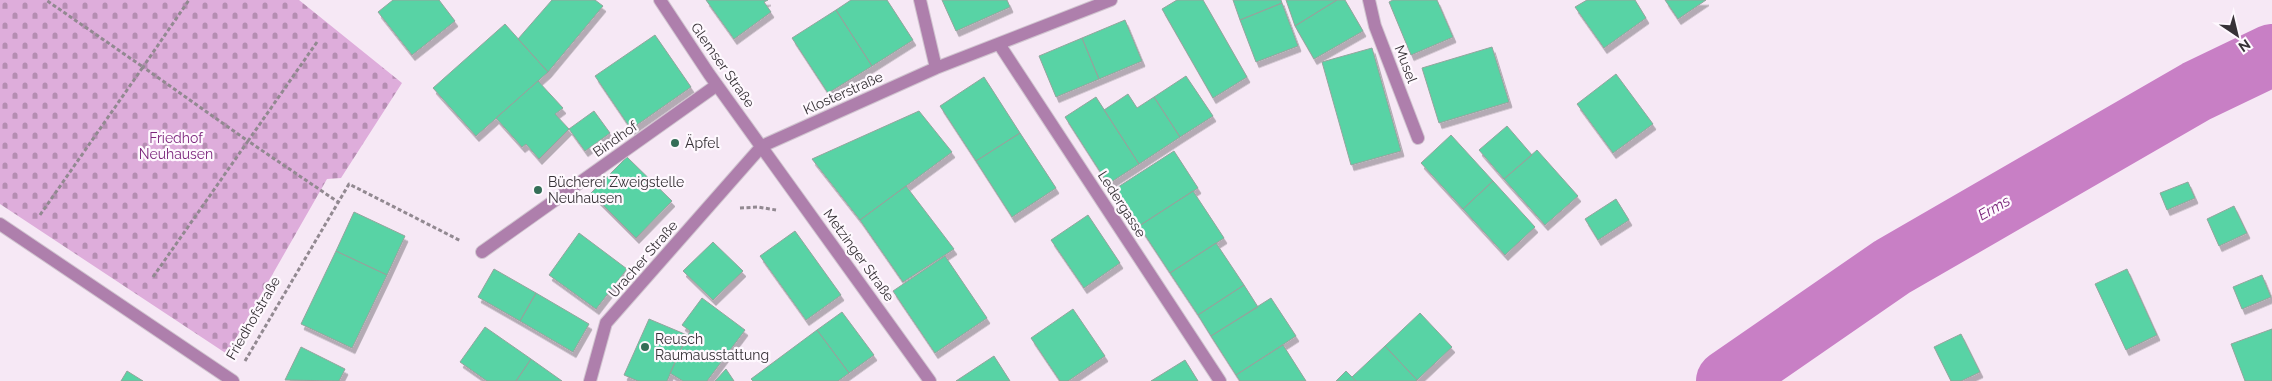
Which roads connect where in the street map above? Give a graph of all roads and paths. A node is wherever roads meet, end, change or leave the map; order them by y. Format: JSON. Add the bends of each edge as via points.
{"nodes":[{"id":1,"x":46,"y":0,"type":"edge"},
{"id":2,"x":190,"y":0,"type":"edge"},
{"id":3,"x":660,"y":0,"type":"edge"},
{"id":4,"x":920,"y":0,"type":"edge"},
{"id":5,"x":1111,"y":0,"type":"edge"},
{"id":6,"x":1369,"y":0,"type":"edge"},
{"id":7,"x":318,"y":42,"type":"dead end"},
{"id":8,"x":999,"y":44,"type":"junction"},
{"id":9,"x":143,"y":67,"type":"junction"},
{"id":10,"x":936,"y":68,"type":"junction"},
{"id":11,"x":717,"y":85,"type":"junction"},
{"id":12,"x":1418,"y":138,"type":"dead end"},
{"id":13,"x":248,"y":140,"type":"junction"},
{"id":14,"x":762,"y":146,"type":"junction"},
{"id":15,"x":338,"y":202,"type":"junction"},
{"id":16,"x":40,"y":215,"type":"dead end"},
{"id":17,"x":0,"y":224,"type":"edge"},
{"id":18,"x":482,"y":252,"type":"joint"},
{"id":19,"x":154,"y":277,"type":"dead end"},
{"id":20,"x":233,"y":381,"type":"edge"},
{"id":21,"x":590,"y":381,"type":"edge"},
{"id":22,"x":930,"y":381,"type":"edge"},
{"id":23,"x":1220,"y":381,"type":"edge"}],
"edges":[{"from":1,"to":9,"type":"path"},
{"from":2,"to":9,"type":"path"},
{"from":3,"to":11,"type":"street","name":"Glemser Straße"},
{"from":4,"to":10,"type":"street"},
{"from":5,"to":8,"type":"street","name":"Klosterstraße"},
{"from":6,"to":12,"type":"street","name":"Musel","via":[[1375,26]]},
{"from":7,"to":13,"type":"path"},
{"from":8,"to":10,"type":"street","name":"Klosterstraße"},
{"from":8,"to":23,"type":"street","name":"Ledergasse"},
{"from":9,"to":13,"type":"path"},
{"from":9,"to":16,"type":"path"},
{"from":10,"to":14,"type":"street","name":"Klosterstraße"},
{"from":11,"to":14,"type":"street","name":"Glemser Straße"},
{"from":11,"to":18,"type":"street","name":"Bindhof"},
{"from":13,"to":15,"type":"path"},
{"from":13,"to":19,"type":"path"},
{"from":14,"to":21,"type":"street","name":"Uracher Straße","via":[[606,323]]},
{"from":14,"to":22,"type":"street","name":"Metzinger Straße"},
{"from":15,"to":18,"type":"path","name":"Friedhofstraße","via":[[349,184]]},
{"from":15,"to":20,"type":"path","name":"Friedhofstraße"},
{"from":17,"to":20,"type":"street","name":"Friedhofstraße"}]}
